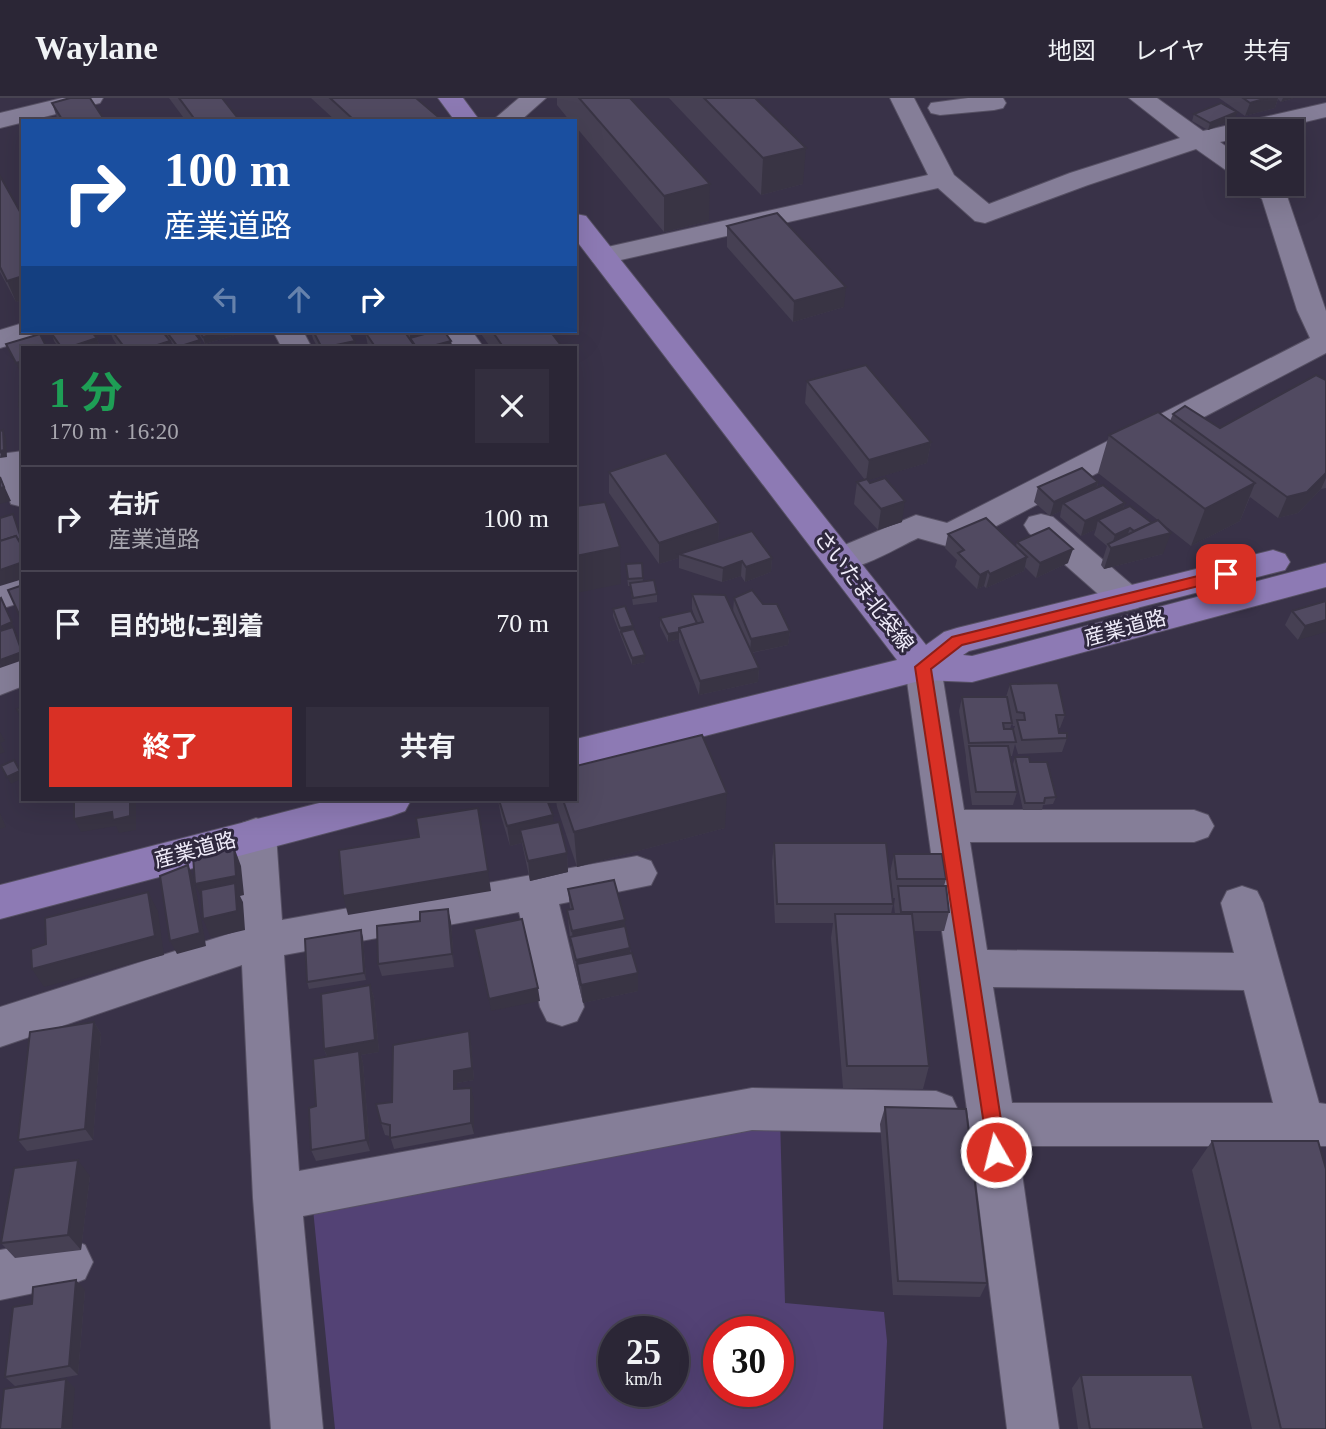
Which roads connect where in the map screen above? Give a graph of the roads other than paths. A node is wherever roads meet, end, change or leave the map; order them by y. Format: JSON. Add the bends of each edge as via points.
{"nodes":[{"id":1,"x":91,"y":98,"type":"edge"},
{"id":2,"x":450,"y":98,"type":"edge"},
{"id":3,"x":476,"y":98,"type":"edge"},
{"id":4,"x":534,"y":98,"type":"edge"},
{"id":5,"x":902,"y":98,"type":"edge"},
{"id":6,"x":990,"y":98,"type":"edge"},
{"id":7,"x":1141,"y":98,"type":"edge"},
{"id":8,"x":940,"y":108,"type":"dead end"},
{"id":9,"x":1326,"y":110,"type":"edge"},
{"id":10,"x":466,"y":119,"type":"edge"},
{"id":11,"x":492,"y":119,"type":"edge"},
{"id":12,"x":507,"y":119,"type":"edge"},
{"id":13,"x":0,"y":121,"type":"edge"},
{"id":14,"x":1201,"y":139,"type":"junction"},
{"id":15,"x":1227,"y":159,"type":"edge"},
{"id":16,"x":943,"y":179,"type":"junction"},
{"id":17,"x":1274,"y":196,"type":"edge"},
{"id":18,"x":577,"y":227,"type":"edge"},
{"id":19,"x":584,"y":260,"type":"edge"},
{"id":20,"x":21,"y":333,"type":"edge"},
{"id":21,"x":0,"y":339,"type":"edge"},
{"id":22,"x":1326,"y":341,"type":"edge"},
{"id":23,"x":21,"y":461,"type":"edge"},
{"id":24,"x":21,"y":491,"type":"edge"},
{"id":25,"x":21,"y":511,"type":"edge"},
{"id":26,"x":0,"y":518,"type":"edge"},
{"id":27,"x":1041,"y":525,"type":"dead end"},
{"id":28,"x":1326,"y":549,"type":"edge"},
{"id":29,"x":839,"y":561,"type":"junction"},
{"id":30,"x":1326,"y":575,"type":"edge"},
{"id":31,"x":21,"y":590,"type":"edge"},
{"id":32,"x":0,"y":597,"type":"edge"},
{"id":33,"x":1126,"y":599,"type":"junction"},
{"id":34,"x":923,"y":667,"type":"junction"},
{"id":35,"x":21,"y":671,"type":"edge"},
{"id":36,"x":0,"y":681,"type":"edge"},
{"id":37,"x":577,"y":754,"type":"edge"},
{"id":38,"x":382,"y":801,"type":"edge"},
{"id":39,"x":346,"y":805,"type":"edge"},
{"id":40,"x":947,"y":826,"type":"junction"},
{"id":41,"x":1194,"y":826,"type":"dead end"},
{"id":42,"x":256,"y":834,"type":"junction"},
{"id":43,"x":637,"y":873,"type":"dead end"},
{"id":44,"x":535,"y":892,"type":"junction"},
{"id":45,"x":0,"y":902,"type":"edge"},
{"id":46,"x":1242,"y":903,"type":"dead end"},
{"id":47,"x":263,"y":941,"type":"junction"},
{"id":48,"x":969,"y":968,"type":"junction"},
{"id":49,"x":1260,"y":972,"type":"junction"},
{"id":50,"x":562,"y":1007,"type":"dead end"},
{"id":51,"x":0,"y":1027,"type":"edge"},
{"id":52,"x":991,"y":1118,"type":"junction"},
{"id":53,"x":1314,"y":1125,"type":"edge"},
{"id":54,"x":277,"y":1198,"type":"junction"},
{"id":55,"x":68,"y":1262,"type":"edge"},
{"id":56,"x":0,"y":1275,"type":"edge"},
{"id":57,"x":297,"y":1429,"type":"edge"},
{"id":58,"x":1033,"y":1429,"type":"edge"}],
"edges":[{"from":1,"to":13,"type":"street"},
{"from":2,"to":10,"type":"main road"},
{"from":3,"to":11,"type":"main road"},
{"from":4,"to":12,"type":"street"},
{"from":5,"to":16,"type":"street"},
{"from":6,"to":8,"type":"street","via":[[994,103]]},
{"from":7,"to":14,"type":"street"},
{"from":9,"to":14,"type":"street"},
{"from":14,"to":15,"type":"street"},
{"from":14,"to":16,"type":"street","via":[[1079,178],[985,215]]},
{"from":16,"to":19,"type":"street"},
{"from":17,"to":22,"type":"street","via":[[1311,310]]},
{"from":18,"to":19,"type":"main road","name":"さいたま北袋線"},
{"from":19,"to":29,"type":"main road","name":"さいたま北袋線"},
{"from":19,"to":34,"type":"main road","name":"さいたま北袋線","via":[[846,609]]},
{"from":20,"to":21,"type":"street"},
{"from":22,"to":29,"type":"street","via":[[950,536],[916,526]]},
{"from":23,"to":24,"type":"street","via":[[10,462]]},
{"from":25,"to":26,"type":"street"},
{"from":27,"to":33,"type":"street"},
{"from":28,"to":33,"type":"main road","name":"産業道路"},
{"from":29,"to":34,"type":"main road","name":"さいたま北袋線"},
{"from":30,"to":34,"type":"main road","name":"産業道路","via":[[972,669]]},
{"from":31,"to":32,"type":"street"},
{"from":33,"to":34,"type":"main road","name":"産業道路","via":[[957,641]]},
{"from":34,"to":37,"type":"main road","name":"産業道路"},
{"from":34,"to":40,"type":"street"},
{"from":35,"to":36,"type":"street"},
{"from":38,"to":39,"type":"main road","name":"産業道路"},
{"from":39,"to":42,"type":"main road","name":"産業道路"},
{"from":40,"to":41,"type":"street"},
{"from":40,"to":48,"type":"street"},
{"from":42,"to":45,"type":"main road","name":"産業道路"},
{"from":42,"to":47,"type":"street"},
{"from":43,"to":44,"type":"street"},
{"from":44,"to":47,"type":"street"},
{"from":44,"to":50,"type":"street"},
{"from":46,"to":49,"type":"street"},
{"from":47,"to":51,"type":"street"},
{"from":47,"to":54,"type":"street"},
{"from":48,"to":49,"type":"street"},
{"from":48,"to":52,"type":"street"},
{"from":49,"to":53,"type":"street"},
{"from":52,"to":53,"type":"street"},
{"from":52,"to":54,"type":"street","via":[[752,1109]]},
{"from":52,"to":58,"type":"street"},
{"from":54,"to":57,"type":"street"},
{"from":55,"to":56,"type":"street"}]}
